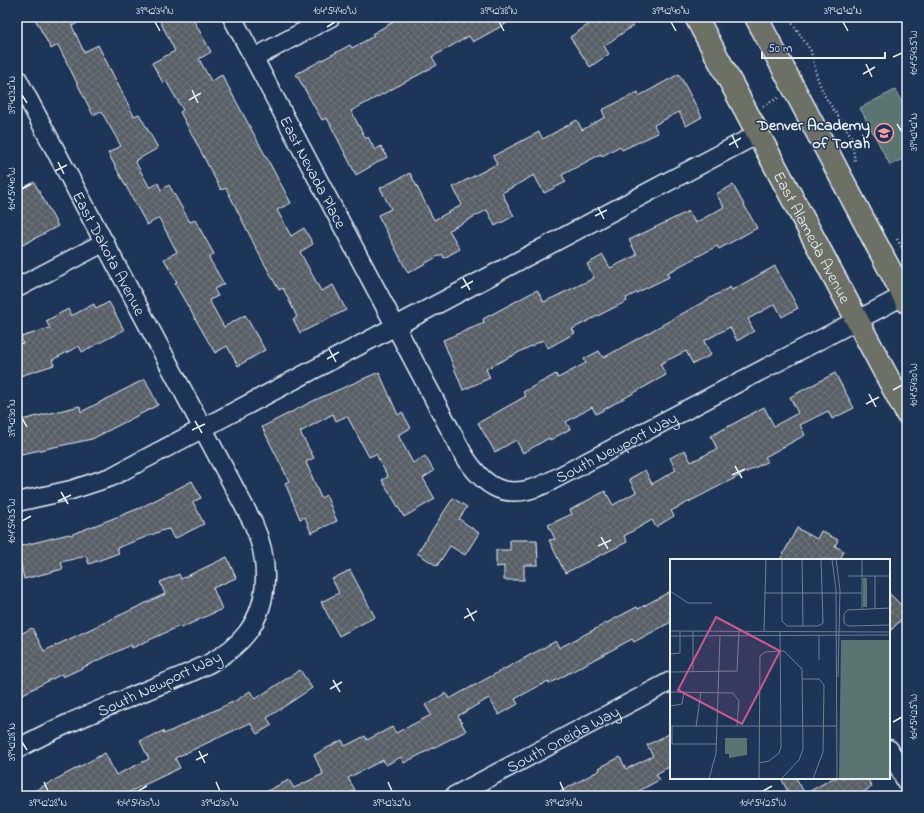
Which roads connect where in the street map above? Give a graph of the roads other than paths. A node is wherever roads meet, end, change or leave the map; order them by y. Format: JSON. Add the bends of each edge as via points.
{"nodes":[{"id":1,"x":232,"y":17,"type":"edge"},
{"id":2,"x":331,"y":17,"type":"edge"},
{"id":3,"x":696,"y":17,"type":"edge"},
{"id":4,"x":756,"y":17,"type":"edge"},
{"id":5,"x":254,"y":58,"type":"junction"},
{"id":6,"x":17,"y":78,"type":"edge"},
{"id":7,"x":758,"y":134,"type":"junction"},
{"id":8,"x":105,"y":242,"type":"junction"},
{"id":9,"x":17,"y":288,"type":"edge"},
{"id":10,"x":906,"y":297,"type":"edge"},
{"id":11,"x":857,"y":320,"type":"junction"},
{"id":12,"x":396,"y":325,"type":"junction"},
{"id":13,"x":907,"y":414,"type":"edge"},
{"id":14,"x":204,"y":428,"type":"junction"},
{"id":15,"x":17,"y":502,"type":"edge"},
{"id":16,"x":670,"y":682,"type":"edge"},
{"id":17,"x":17,"y":749,"type":"edge"},
{"id":18,"x":890,"y":751,"type":"edge"},
{"id":19,"x":907,"y":783,"type":"edge"},
{"id":20,"x":454,"y":796,"type":"edge"}],
"edges":[{"from":1,"to":5,"type":"street","name":"East Nevada Place"},
{"from":2,"to":5,"type":"street"},
{"from":3,"to":7,"type":"main road","name":"East Alameda Avenue"},
{"from":4,"to":10,"type":"main road"},
{"from":5,"to":12,"type":"street","name":"East Nevada Place"},
{"from":6,"to":8,"type":"street","name":"East Dakota Avenue"},
{"from":7,"to":11,"type":"main road","name":"East Alameda Avenue"},
{"from":7,"to":12,"type":"street"},
{"from":8,"to":9,"type":"street"},
{"from":8,"to":14,"type":"street","name":"East Dakota Avenue"},
{"from":10,"to":11,"type":"street","name":"South Newport Way"},
{"from":11,"to":12,"type":"street","name":"South Newport Way","via":[[547,483],[516,492],[502,491],[491,486],[470,463]]},
{"from":11,"to":13,"type":"main road","name":"East Alameda Avenue"},
{"from":12,"to":14,"type":"street"},
{"from":14,"to":15,"type":"street","via":[[93,484]]},
{"from":14,"to":17,"type":"street","name":"South Newport Way","via":[[263,548],[265,585],[255,619],[247,633],[228,651],[208,663],[54,730]]},
{"from":16,"to":20,"type":"street","name":"South Oneida Way"},
{"from":18,"to":19,"type":"street"}]}
